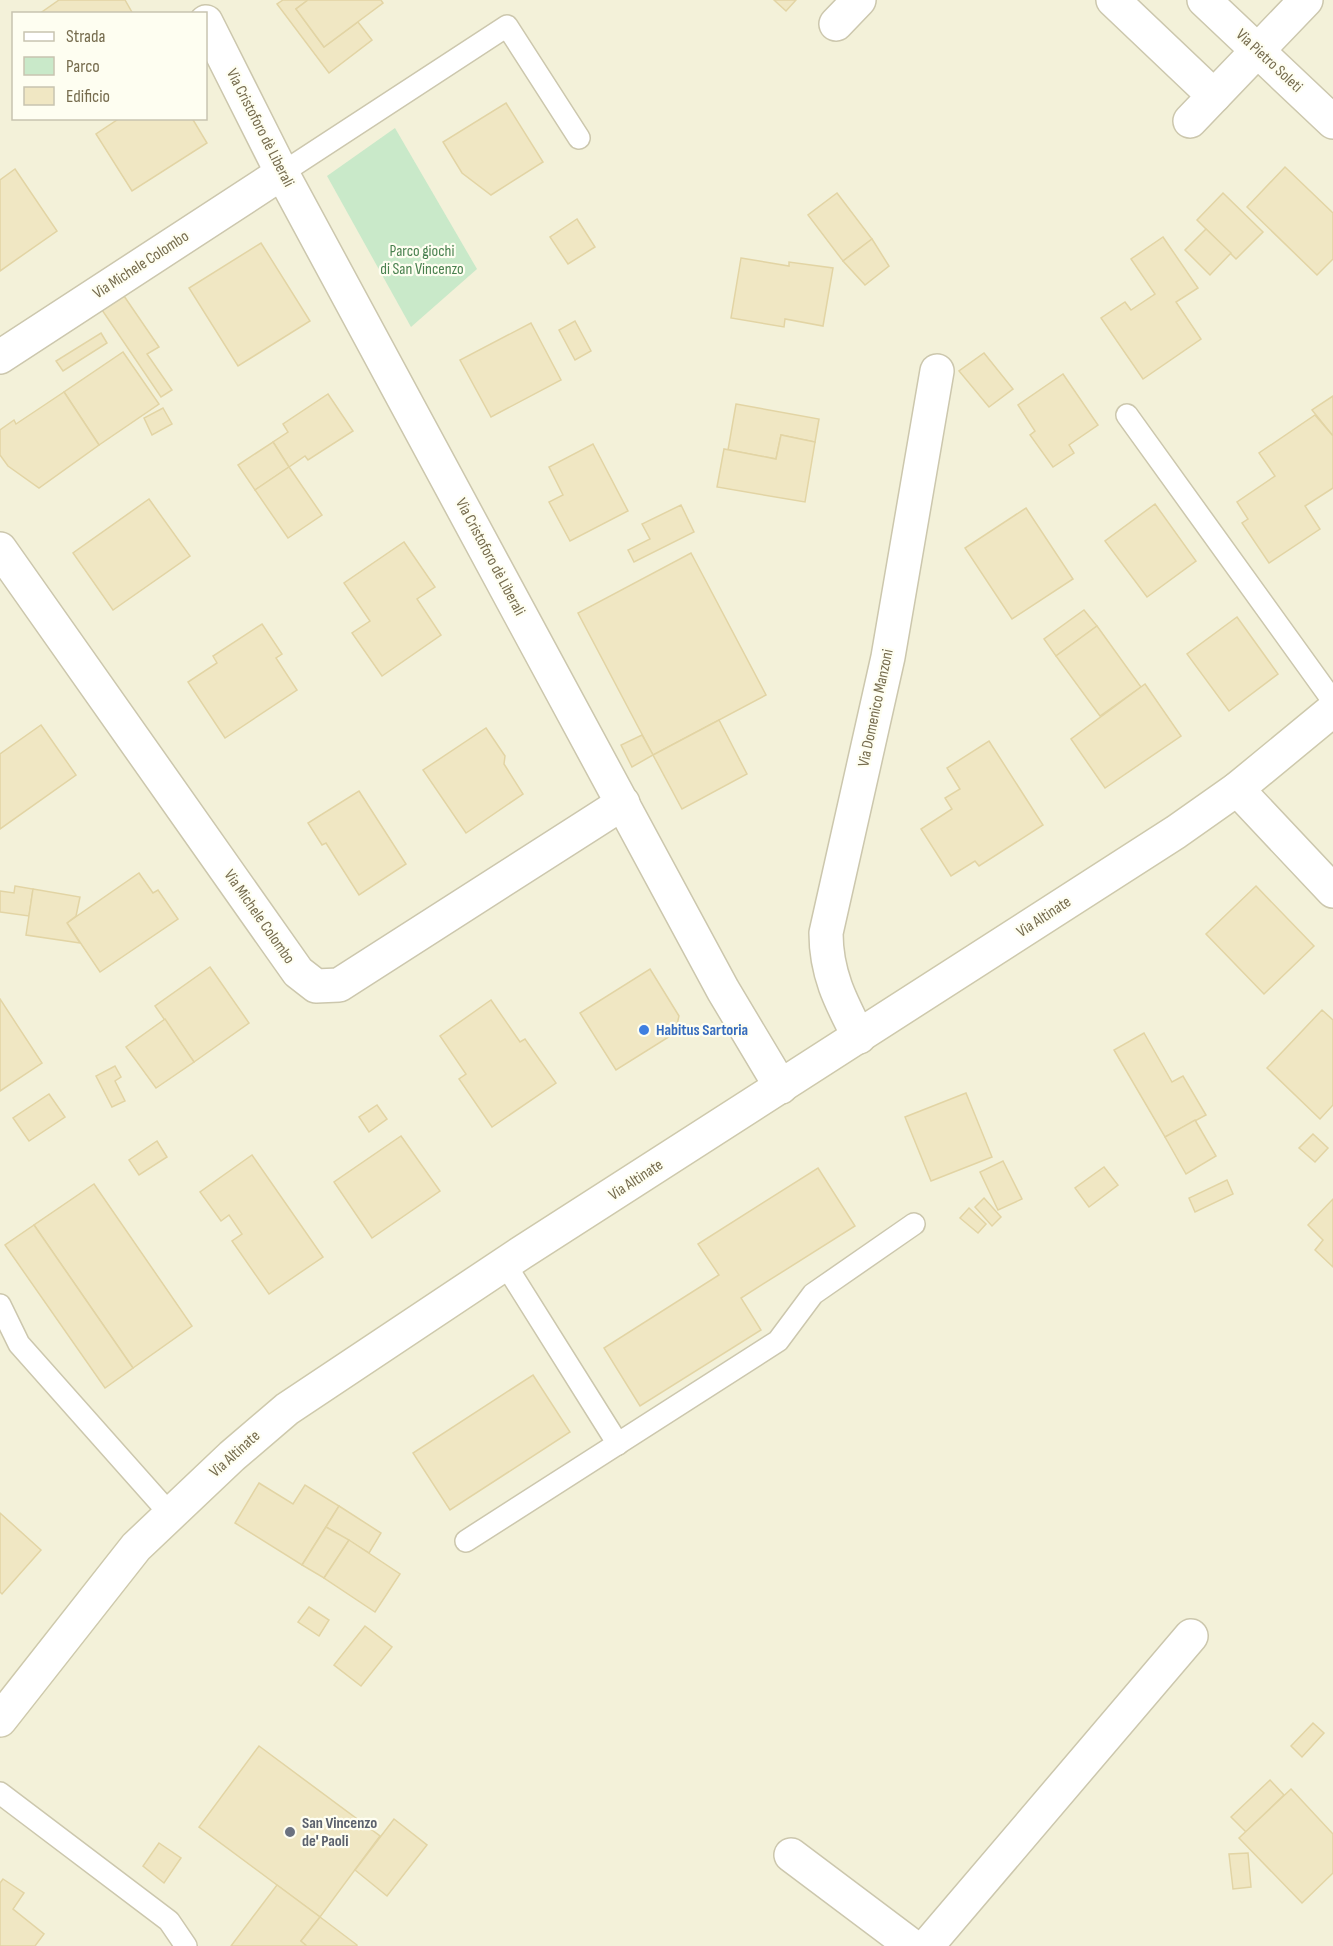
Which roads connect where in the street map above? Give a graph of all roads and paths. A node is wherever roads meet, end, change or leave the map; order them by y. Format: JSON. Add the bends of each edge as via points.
{"nodes":[{"id":1,"x":859,"y":0,"type":"edge"},
{"id":2,"x":1113,"y":0,"type":"edge"},
{"id":3,"x":1204,"y":0,"type":"edge"},
{"id":4,"x":1306,"y":0,"type":"edge"},
{"id":5,"x":207,"y":24,"type":"edge"},
{"id":6,"x":836,"y":24,"type":"dead end"},
{"id":7,"x":1258,"y":51,"type":"junction"},
{"id":8,"x":1214,"y":96,"type":"junction"},
{"id":9,"x":1190,"y":121,"type":"dead end"},
{"id":10,"x":1333,"y":122,"type":"edge"},
{"id":11,"x":579,"y":138,"type":"dead end"},
{"id":12,"x":282,"y":173,"type":"junction"},
{"id":13,"x":0,"y":357,"type":"edge"},
{"id":14,"x":937,"y":371,"type":"dead end"},
{"id":15,"x":1127,"y":415,"type":"dead end"},
{"id":16,"x":0,"y":549,"type":"edge"},
{"id":17,"x":1333,"y":700,"type":"edge"},
{"id":18,"x":1333,"y":710,"type":"edge"},
{"id":19,"x":1237,"y":789,"type":"junction"},
{"id":20,"x":623,"y":803,"type":"junction"},
{"id":21,"x":1333,"y":891,"type":"edge"},
{"id":22,"x":859,"y":1037,"type":"junction"},
{"id":23,"x":781,"y":1087,"type":"junction"},
{"id":24,"x":914,"y":1224,"type":"dead end"},
{"id":25,"x":505,"y":1264,"type":"junction"},
{"id":26,"x":0,"y":1305,"type":"edge"},
{"id":27,"x":618,"y":1444,"type":"junction"},
{"id":28,"x":170,"y":1514,"type":"junction"},
{"id":29,"x":466,"y":1541,"type":"dead end"},
{"id":30,"x":1191,"y":1636,"type":"dead end"},
{"id":31,"x":0,"y":1720,"type":"edge"},
{"id":32,"x":0,"y":1793,"type":"edge"},
{"id":33,"x":790,"y":1855,"type":"dead end"},
{"id":34,"x":186,"y":1946,"type":"edge"},
{"id":35,"x":912,"y":1946,"type":"edge"},
{"id":36,"x":927,"y":1946,"type":"edge"}],
"edges":[{"from":1,"to":6,"type":"street"},
{"from":2,"to":8,"type":"street"},
{"from":3,"to":7,"type":"street","name":"Via Pietro Soleti"},
{"from":4,"to":7,"type":"street"},
{"from":5,"to":12,"type":"street","name":"Via Cristoforo dè Liberali"},
{"from":7,"to":8,"type":"street"},
{"from":7,"to":10,"type":"street","name":"Via Pietro Soleti"},
{"from":8,"to":9,"type":"street"},
{"from":11,"to":12,"type":"lane","via":[[507,26]]},
{"from":12,"to":13,"type":"street","name":"Via Michele Colombo"},
{"from":12,"to":20,"type":"street","name":"Via Cristoforo dè Liberali"},
{"from":14,"to":22,"type":"street","name":"Via Domenico Manzoni","via":[[888,657],[826,933],[831,979]]},
{"from":15,"to":17,"type":"lane"},
{"from":16,"to":20,"type":"street","name":"Via Michele Colombo","via":[[298,972],[316,986],[339,985]]},
{"from":18,"to":19,"type":"street","name":"Via Altinate"},
{"from":19,"to":21,"type":"street"},
{"from":19,"to":22,"type":"street","name":"Via Altinate"},
{"from":20,"to":23,"type":"street","name":"Via Cristoforo dè Liberali","via":[[723,990]]},
{"from":22,"to":23,"type":"street","name":"Via Altinate"},
{"from":23,"to":25,"type":"street","name":"Via Altinate"},
{"from":24,"to":27,"type":"lane","via":[[813,1294],[778,1341]]},
{"from":25,"to":27,"type":"lane"},
{"from":25,"to":28,"type":"street","name":"Via Altinate","via":[[287,1409]]},
{"from":26,"to":28,"type":"lane","via":[[19,1344]]},
{"from":27,"to":29,"type":"lane"},
{"from":28,"to":31,"type":"street","name":"Via Altinate","via":[[136,1547]]},
{"from":30,"to":36,"type":"street"},
{"from":32,"to":34,"type":"lane","via":[[169,1921]]},
{"from":33,"to":35,"type":"street"}]}
